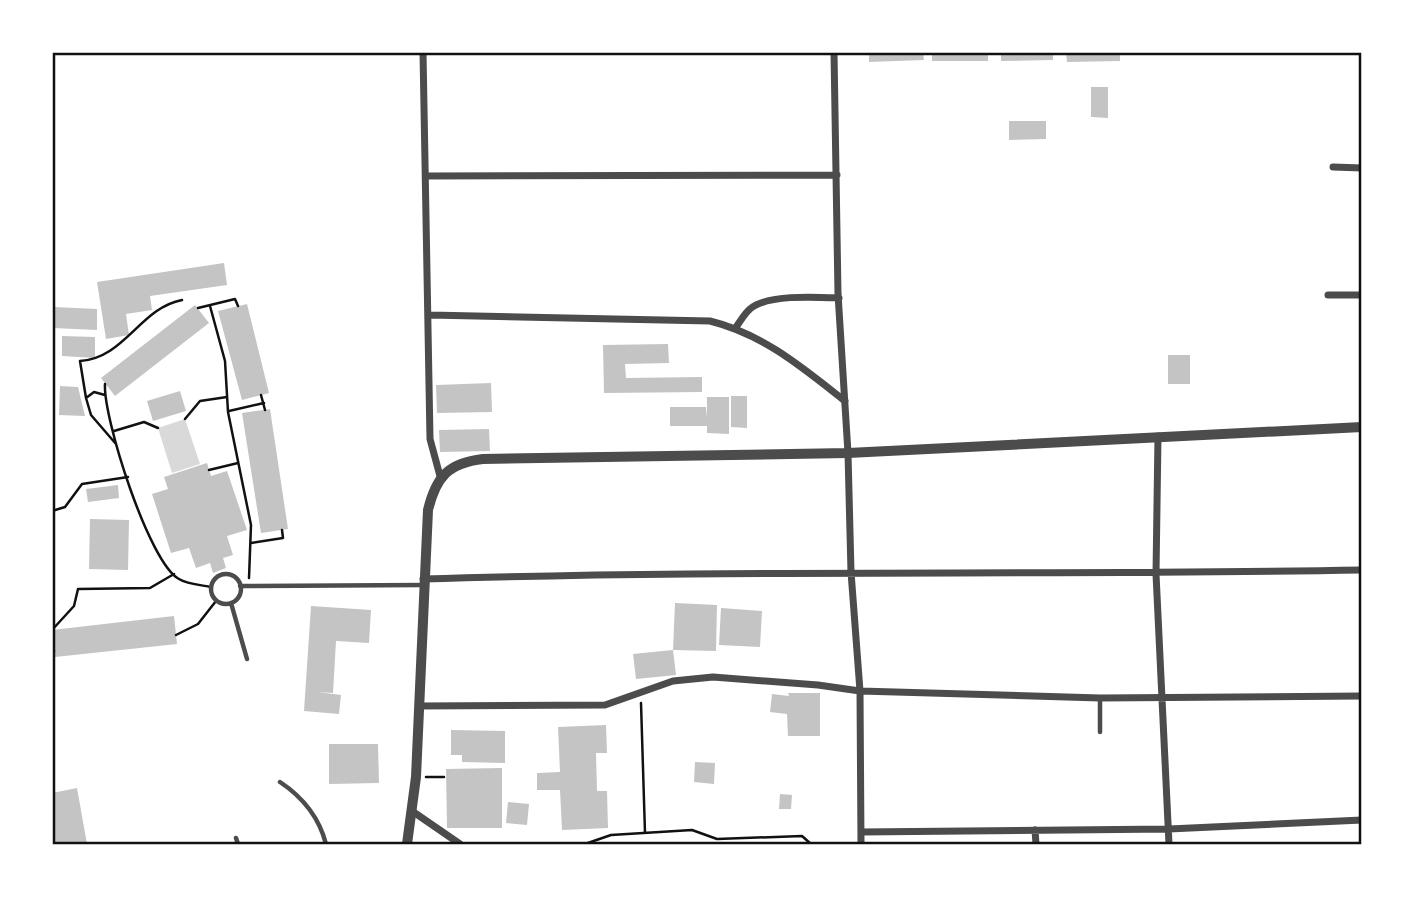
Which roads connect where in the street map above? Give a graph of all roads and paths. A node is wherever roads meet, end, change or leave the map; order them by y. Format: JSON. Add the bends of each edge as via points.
{"nodes":[{"id":1,"x":423,"y":52,"type":"edge"},
{"id":2,"x":834,"y":52,"type":"edge"},
{"id":3,"x":1333,"y":167,"type":"dead end"},
{"id":4,"x":1362,"y":168,"type":"edge"},
{"id":5,"x":837,"y":175,"type":"junction"},
{"id":6,"x":426,"y":176,"type":"junction"},
{"id":7,"x":1328,"y":295,"type":"dead end"},
{"id":8,"x":1362,"y":295,"type":"edge"},
{"id":9,"x":839,"y":299,"type":"junction"},
{"id":10,"x":182,"y":300,"type":"dead end"},
{"id":11,"x":210,"y":306,"type":"junction"},
{"id":12,"x":238,"y":306,"type":"dead end"},
{"id":13,"x":198,"y":309,"type":"dead end"},
{"id":14,"x":430,"y":315,"type":"junction"},
{"id":15,"x":736,"y":327,"type":"junction"},
{"id":16,"x":106,"y":384,"type":"dead end"},
{"id":17,"x":105,"y":395,"type":"junction"},
{"id":18,"x":261,"y":395,"type":"dead end"},
{"id":19,"x":227,"y":397,"type":"junction"},
{"id":20,"x":86,"y":398,"type":"junction"},
{"id":21,"x":845,"y":401,"type":"junction"},
{"id":22,"x":264,"y":404,"type":"junction"},
{"id":23,"x":265,"y":410,"type":"dead end"},
{"id":24,"x":228,"y":412,"type":"junction"},
{"id":25,"x":186,"y":419,"type":"dead end"},
{"id":26,"x":1362,"y":427,"type":"edge"},
{"id":27,"x":158,"y":428,"type":"dead end"},
{"id":28,"x":114,"y":431,"type":"junction"},
{"id":29,"x":1158,"y":436,"type":"junction"},
{"id":30,"x":118,"y":446,"type":"junction"},
{"id":31,"x":848,"y":453,"type":"junction"},
{"id":32,"x":238,"y":463,"type":"junction"},
{"id":33,"x":209,"y":470,"type":"dead end"},
{"id":34,"x":440,"y":476,"type":"junction"},
{"id":35,"x":128,"y":477,"type":"junction"},
{"id":36,"x":52,"y":511,"type":"edge"},
{"id":37,"x":282,"y":530,"type":"dead end"},
{"id":38,"x":251,"y":543,"type":"junction"},
{"id":39,"x":1362,"y":570,"type":"edge"},
{"id":40,"x":851,"y":572,"type":"junction"},
{"id":41,"x":174,"y":574,"type":"junction"},
{"id":42,"x":1156,"y":574,"type":"junction"},
{"id":43,"x":423,"y":582,"type":"junction"},
{"id":44,"x":240,"y":586,"type":"junction"},
{"id":45,"x":248,"y":586,"type":"junction"},
{"id":46,"x":211,"y":587,"type":"junction"},
{"id":47,"x":216,"y":601,"type":"junction"},
{"id":48,"x":231,"y":603,"type":"junction"},
{"id":49,"x":52,"y":630,"type":"edge"},
{"id":50,"x":176,"y":635,"type":"dead end"},
{"id":51,"x":247,"y":659,"type":"dead end"},
{"id":52,"x":860,"y":691,"type":"junction"},
{"id":53,"x":640,"y":694,"type":"junction"},
{"id":54,"x":1161,"y":696,"type":"junction"},
{"id":55,"x":1362,"y":696,"type":"edge"},
{"id":56,"x":1100,"y":698,"type":"junction"},
{"id":57,"x":419,"y":706,"type":"junction"},
{"id":58,"x":1100,"y":732,"type":"dead end"},
{"id":59,"x":444,"y":777,"type":"dead end"},
{"id":60,"x":416,"y":778,"type":"junction"},
{"id":61,"x":280,"y":782,"type":"dead end"},
{"id":62,"x":412,"y":811,"type":"junction"},
{"id":63,"x":1362,"y":820,"type":"edge"},
{"id":64,"x":1170,"y":829,"type":"junction"},
{"id":65,"x":1035,"y":830,"type":"junction"},
{"id":66,"x":861,"y":832,"type":"junction"},
{"id":67,"x":645,"y":833,"type":"junction"},
{"id":68,"x":236,"y":838,"type":"dead end"},
{"id":69,"x":408,"y":839,"type":"edge"},
{"id":70,"x":238,"y":845,"type":"edge"},
{"id":71,"x":326,"y":845,"type":"edge"},
{"id":72,"x":460,"y":845,"type":"edge"},
{"id":73,"x":584,"y":845,"type":"edge"},
{"id":74,"x":811,"y":845,"type":"edge"},
{"id":75,"x":861,"y":845,"type":"edge"},
{"id":76,"x":1036,"y":845,"type":"edge"},
{"id":77,"x":1169,"y":845,"type":"edge"}],
"edges":[{"from":1,"to":6,"type":"street"},
{"from":2,"to":5,"type":"street"},
{"from":3,"to":4,"type":"street"},
{"from":5,"to":6,"type":"street"},
{"from":5,"to":9,"type":"street"},
{"from":6,"to":14,"type":"street"},
{"from":7,"to":8,"type":"street"},
{"from":9,"to":15,"type":"street","via":[[811,296],[759,304]]},
{"from":9,"to":21,"type":"street"},
{"from":10,"to":20,"type":"path","via":[[164,303],[99,360],[80,361]]},
{"from":11,"to":12,"type":"path","via":[[235,299]]},
{"from":11,"to":13,"type":"path"},
{"from":11,"to":19,"type":"path","via":[[225,361]]},
{"from":14,"to":15,"type":"street","via":[[710,321]]},
{"from":14,"to":34,"type":"street","via":[[430,439]]},
{"from":15,"to":21,"type":"street","via":[[797,363]]},
{"from":16,"to":17,"type":"path"},
{"from":17,"to":20,"type":"path","via":[[94,392]]},
{"from":17,"to":28,"type":"path"},
{"from":18,"to":22,"type":"path"},
{"from":19,"to":24,"type":"path"},
{"from":19,"to":25,"type":"path","via":[[200,401]]},
{"from":20,"to":30,"type":"path","via":[[91,415]]},
{"from":21,"to":31,"type":"street"},
{"from":22,"to":23,"type":"path"},
{"from":22,"to":24,"type":"path"},
{"from":24,"to":32,"type":"path"},
{"from":26,"to":29,"type":"street"},
{"from":27,"to":28,"type":"path","via":[[144,422]]},
{"from":28,"to":30,"type":"path"},
{"from":29,"to":31,"type":"street"},
{"from":29,"to":42,"type":"street"},
{"from":30,"to":35,"type":"path"},
{"from":31,"to":34,"type":"street","via":[[483,459],[459,463]]},
{"from":31,"to":40,"type":"street"},
{"from":32,"to":33,"type":"path"},
{"from":32,"to":38,"type":"path"},
{"from":34,"to":43,"type":"street","via":[[428,510]]},
{"from":35,"to":36,"type":"path","via":[[82,484],[65,507]]},
{"from":35,"to":41,"type":"path","via":[[153,549]]},
{"from":37,"to":38,"type":"path","via":[[283,538]]},
{"from":38,"to":45,"type":"path"},
{"from":39,"to":42,"type":"street"},
{"from":40,"to":42,"type":"street"},
{"from":40,"to":43,"type":"street"},
{"from":40,"to":52,"type":"street"},
{"from":41,"to":46,"type":"path"},
{"from":41,"to":49,"type":"path","via":[[150,588],[78,589],[74,606]]},
{"from":42,"to":54,"type":"street"},
{"from":43,"to":45,"type":"lane"},
{"from":43,"to":57,"type":"street"},
{"from":44,"to":45,"type":"lane"},
{"from":44,"to":46,"type":"lane","via":[[235,577],[225,574],[215,578]]},
{"from":44,"to":48,"type":"lane","via":[[239,596]]},
{"from":46,"to":47,"type":"lane"},
{"from":47,"to":48,"type":"lane"},
{"from":47,"to":50,"type":"path","via":[[198,624]]},
{"from":48,"to":51,"type":"lane"},
{"from":52,"to":53,"type":"street","via":[[713,677],[673,681]]},
{"from":52,"to":56,"type":"street"},
{"from":52,"to":66,"type":"street"},
{"from":53,"to":57,"type":"street","via":[[605,705]]},
{"from":53,"to":67,"type":"path"},
{"from":54,"to":55,"type":"street"},
{"from":54,"to":56,"type":"street"},
{"from":54,"to":64,"type":"street"},
{"from":56,"to":58,"type":"lane"},
{"from":57,"to":60,"type":"street"},
{"from":59,"to":60,"type":"path"},
{"from":60,"to":62,"type":"street"},
{"from":61,"to":71,"type":"lane","via":[[310,808]]},
{"from":62,"to":69,"type":"street"},
{"from":62,"to":72,"type":"street"},
{"from":63,"to":64,"type":"street"},
{"from":64,"to":65,"type":"street"},
{"from":64,"to":77,"type":"street"},
{"from":65,"to":66,"type":"street"},
{"from":65,"to":76,"type":"street"},
{"from":66,"to":75,"type":"street"},
{"from":67,"to":73,"type":"path","via":[[611,835]]},
{"from":67,"to":74,"type":"path","via":[[692,830],[717,839],[802,836]]},
{"from":68,"to":70,"type":"lane"}]}
